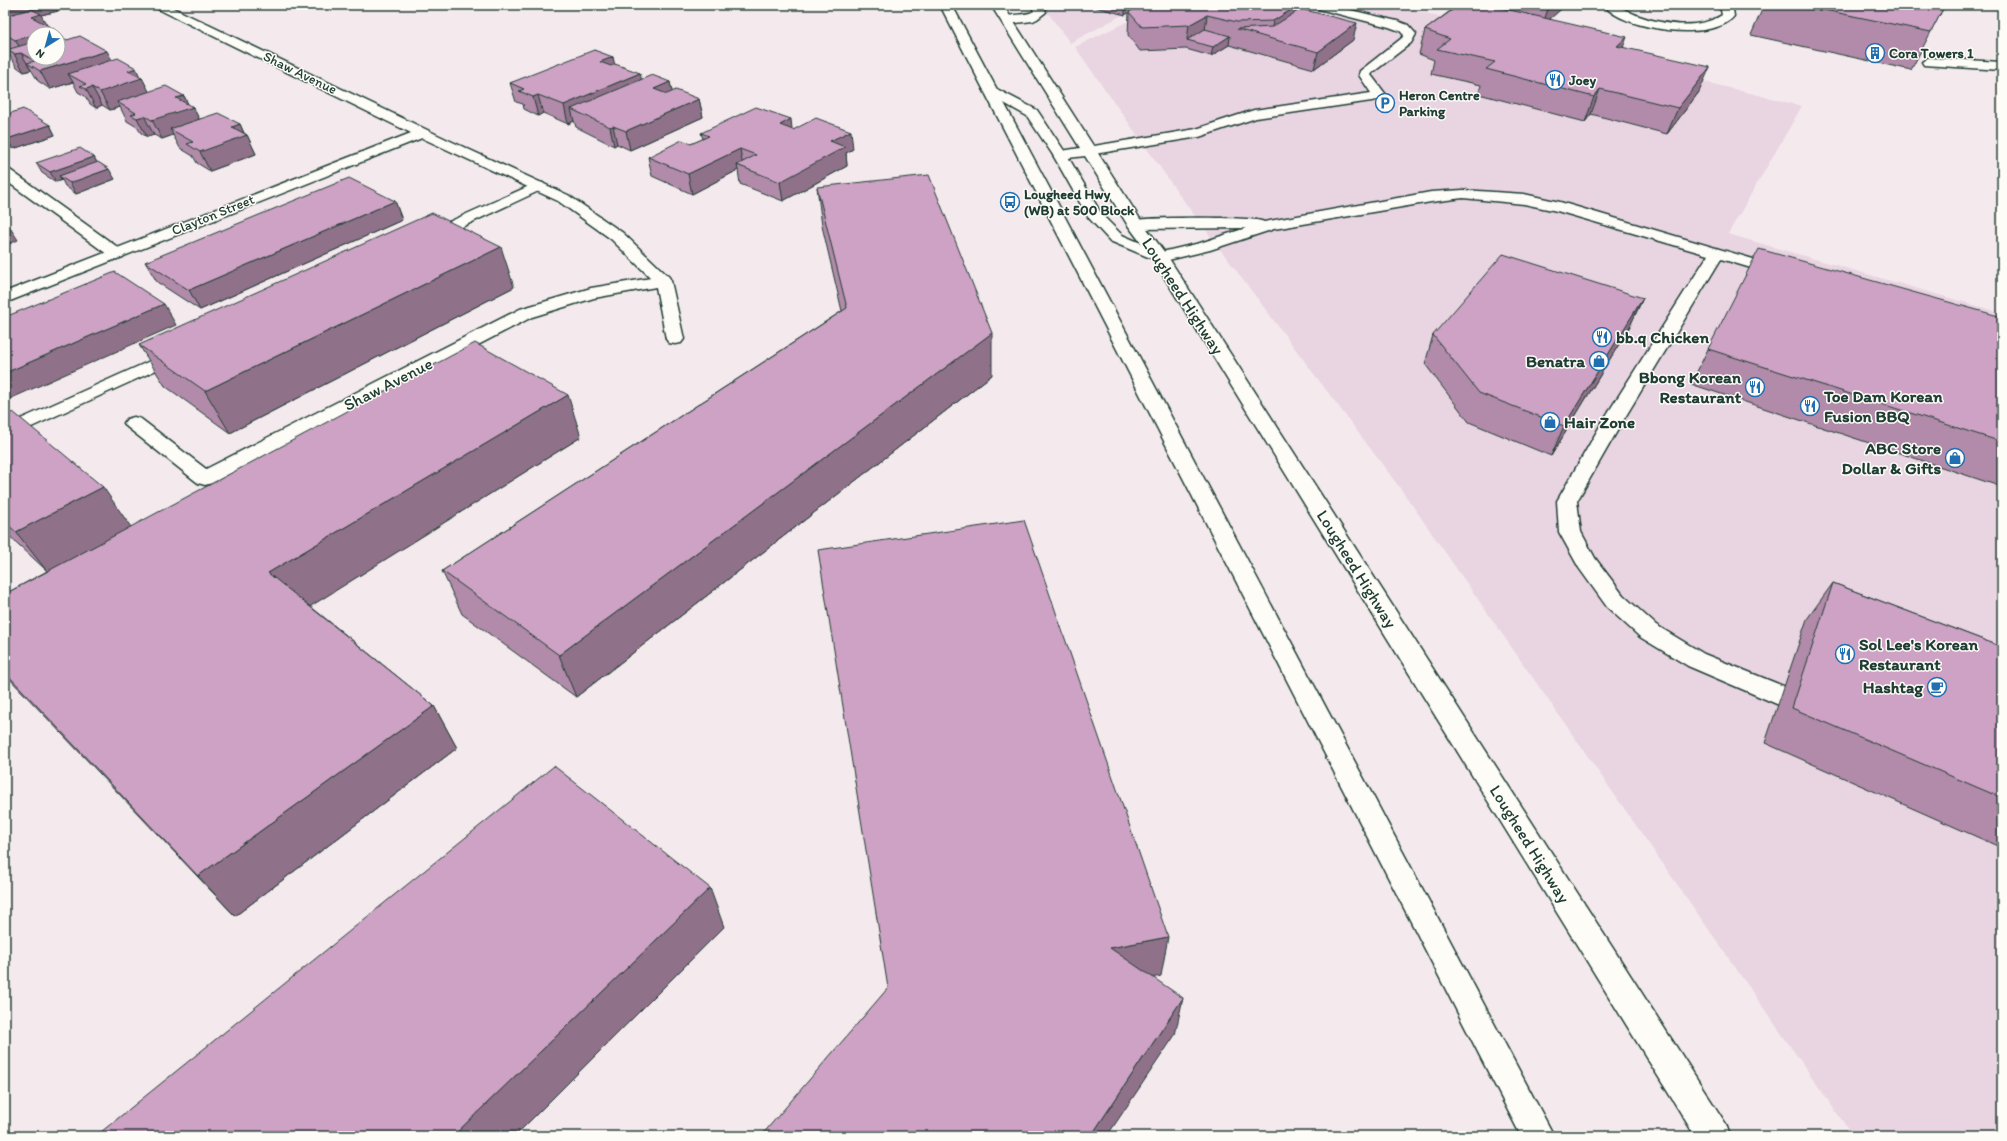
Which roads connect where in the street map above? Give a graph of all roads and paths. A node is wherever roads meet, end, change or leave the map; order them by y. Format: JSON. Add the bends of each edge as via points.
{"nodes":[{"id":1,"x":158,"y":5,"type":"edge"},
{"id":2,"x":946,"y":5,"type":"edge"},
{"id":3,"x":1037,"y":5,"type":"edge"},
{"id":4,"x":1315,"y":5,"type":"edge"},
{"id":5,"x":1610,"y":5,"type":"edge"},
{"id":6,"x":1721,"y":5,"type":"edge"},
{"id":7,"x":1002,"y":12,"type":"edge"},
{"id":8,"x":1928,"y":62,"type":"edge"},
{"id":9,"x":1997,"y":65,"type":"edge"},
{"id":10,"x":992,"y":90,"type":"junction"},
{"id":11,"x":422,"y":132,"type":"junction"},
{"id":12,"x":1088,"y":151,"type":"junction"},
{"id":13,"x":1060,"y":155,"type":"junction"},
{"id":14,"x":5,"y":173,"type":"edge"},
{"id":15,"x":538,"y":186,"type":"junction"},
{"id":16,"x":1135,"y":224,"type":"junction"},
{"id":17,"x":1271,"y":225,"type":"junction"},
{"id":18,"x":410,"y":245,"type":"edge"},
{"id":19,"x":1717,"y":253,"type":"junction"},
{"id":20,"x":117,"y":254,"type":"junction"},
{"id":21,"x":1160,"y":257,"type":"junction"},
{"id":22,"x":1799,"y":278,"type":"edge"},
{"id":23,"x":663,"y":280,"type":"junction"},
{"id":24,"x":5,"y":298,"type":"edge"},
{"id":25,"x":675,"y":339,"type":"dead end"},
{"id":26,"x":193,"y":346,"type":"edge"},
{"id":27,"x":134,"y":423,"type":"dead end"},
{"id":28,"x":5,"y":433,"type":"edge"},
{"id":29,"x":1828,"y":716,"type":"edge"},
{"id":30,"x":1538,"y":1136,"type":"edge"},
{"id":31,"x":1714,"y":1136,"type":"edge"}],
"edges":[{"from":1,"to":11,"type":"main road","name":"Shaw Avenue"},
{"from":2,"to":10,"type":"main road"},
{"from":3,"to":7,"type":"main road","via":[[1040,12],[1037,16]]},
{"from":4,"to":12,"type":"main road","via":[[1393,24],[1404,28],[1410,34],[1407,40],[1366,71],[1365,75],[1380,96],[1254,114],[1199,133]]},
{"from":5,"to":6,"type":"main road","via":[[1618,12],[1650,23],[1692,28],[1723,22],[1728,16],[1727,9]]},
{"from":7,"to":12,"type":"main road","name":"Lougheed Highway"},
{"from":8,"to":9,"type":"main road"},
{"from":10,"to":13,"type":"main road","via":[[1032,113]]},
{"from":10,"to":30,"type":"main road"},
{"from":11,"to":15,"type":"main road","name":"Shaw Avenue"},
{"from":11,"to":20,"type":"main road","name":"Clayton Street"},
{"from":12,"to":13,"type":"main road"},
{"from":12,"to":16,"type":"main road","name":"Lougheed Highway"},
{"from":13,"to":21,"type":"main road","via":[[1096,217],[1116,238]]},
{"from":14,"to":20,"type":"main road"},
{"from":15,"to":18,"type":"main road"},
{"from":15,"to":23,"type":"main road","name":"Shaw Avenue","via":[[563,198],[617,236]]},
{"from":16,"to":17,"type":"main road"},
{"from":16,"to":21,"type":"main road","name":"Lougheed Highway"},
{"from":17,"to":19,"type":"main road","via":[[1431,197],[1492,194],[1560,207]]},
{"from":17,"to":21,"type":"main road","via":[[1204,247]]},
{"from":19,"to":22,"type":"main road"},
{"from":19,"to":29,"type":"main road","via":[[1614,419],[1567,501],[1570,532],[1587,563],[1615,601],[1648,631],[1696,660]]},
{"from":20,"to":24,"type":"main road","name":"Clayton Street"},
{"from":21,"to":31,"type":"main road","name":"Lougheed Highway"},
{"from":23,"to":25,"type":"main road"},
{"from":23,"to":27,"type":"main road","name":"Shaw Avenue","via":[[590,293],[526,313],[205,478]]},
{"from":26,"to":28,"type":"main road"}]}
